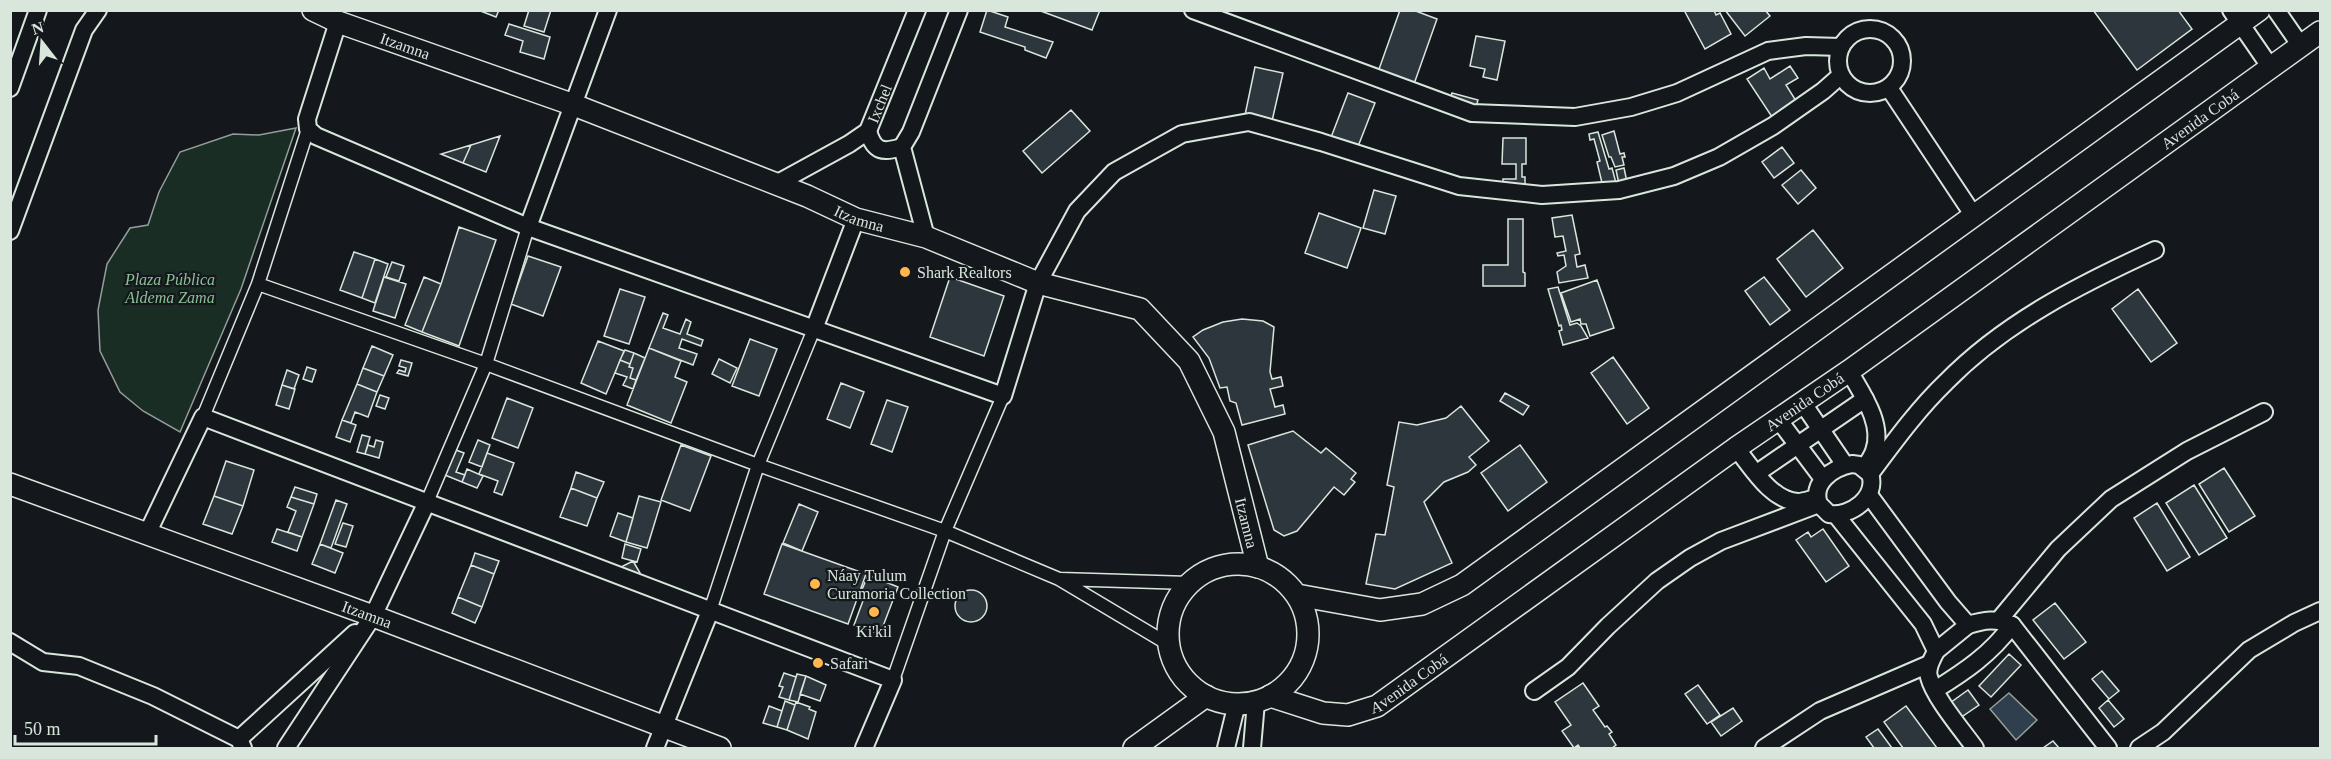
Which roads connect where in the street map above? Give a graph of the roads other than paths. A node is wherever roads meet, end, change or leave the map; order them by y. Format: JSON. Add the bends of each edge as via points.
{"nodes":[{"id":1,"x":38,"y":10,"type":"edge"},
{"id":2,"x":98,"y":10,"type":"edge"},
{"id":3,"x":313,"y":10,"type":"edge"},
{"id":4,"x":608,"y":10,"type":"edge"},
{"id":5,"x":917,"y":10,"type":"edge"},
{"id":6,"x":959,"y":10,"type":"edge"},
{"id":7,"x":1193,"y":10,"type":"edge"},
{"id":8,"x":2259,"y":10,"type":"edge"},
{"id":9,"x":2276,"y":10,"type":"edge"},
{"id":10,"x":2236,"y":17,"type":"edge"},
{"id":11,"x":338,"y":22,"type":"junction"},
{"id":12,"x":2320,"y":32,"type":"edge"},
{"id":13,"x":2301,"y":46,"type":"junction"},
{"id":14,"x":1841,"y":47,"type":"junction"},
{"id":15,"x":2271,"y":68,"type":"junction"},
{"id":16,"x":1840,"y":75,"type":"junction"},
{"id":17,"x":10,"y":88,"type":"edge"},
{"id":18,"x":1888,"y":88,"type":"junction"},
{"id":19,"x":574,"y":105,"type":"junction"},
{"id":20,"x":308,"y":129,"type":"junction"},
{"id":21,"x":868,"y":131,"type":"junction"},
{"id":22,"x":902,"y":147,"type":"junction"},
{"id":23,"x":776,"y":184,"type":"junction"},
{"id":24,"x":1974,"y":216,"type":"junction"},
{"id":25,"x":856,"y":219,"type":"junction"},
{"id":26,"x":528,"y":227,"type":"junction"},
{"id":27,"x":10,"y":231,"type":"edge"},
{"id":28,"x":926,"y":237,"type":"junction"},
{"id":29,"x":2155,"y":250,"type":"dead end"},
{"id":30,"x":1038,"y":283,"type":"junction"},
{"id":31,"x":258,"y":284,"type":"junction"},
{"id":32,"x":814,"y":329,"type":"junction"},
{"id":33,"x":486,"y":364,"type":"junction"},
{"id":34,"x":1849,"y":371,"type":"junction"},
{"id":35,"x":1003,"y":396,"type":"junction"},
{"id":36,"x":1865,"y":399,"type":"junction"},
{"id":37,"x":1802,"y":402,"type":"junction"},
{"id":38,"x":2264,"y":412,"type":"dead end"},
{"id":39,"x":203,"y":417,"type":"junction"},
{"id":40,"x":1778,"y":419,"type":"junction"},
{"id":41,"x":1821,"y":430,"type":"junction"},
{"id":42,"x":1797,"y":445,"type":"junction"},
{"id":43,"x":1736,"y":448,"type":"junction"},
{"id":44,"x":758,"y":465,"type":"junction"},
{"id":45,"x":1845,"y":465,"type":"junction"},
{"id":46,"x":1867,"y":471,"type":"junction"},
{"id":47,"x":1757,"y":472,"type":"junction"},
{"id":48,"x":1823,"y":479,"type":"junction"},
{"id":49,"x":10,"y":484,"type":"edge"},
{"id":50,"x":1869,"y":495,"type":"junction"},
{"id":51,"x":1817,"y":501,"type":"junction"},
{"id":52,"x":427,"y":502,"type":"junction"},
{"id":53,"x":1836,"y":515,"type":"junction"},
{"id":54,"x":945,"y":531,"type":"junction"},
{"id":55,"x":147,"y":534,"type":"junction"},
{"id":56,"x":1258,"y":567,"type":"junction"},
{"id":57,"x":1059,"y":579,"type":"junction"},
{"id":58,"x":1190,"y":583,"type":"junction"},
{"id":59,"x":1297,"y":595,"type":"junction"},
{"id":60,"x":710,"y":611,"type":"junction"},
{"id":61,"x":2320,"y":611,"type":"edge"},
{"id":62,"x":374,"y":616,"type":"junction"},
{"id":63,"x":2005,"y":623,"type":"junction"},
{"id":64,"x":1968,"y":626,"type":"junction"},
{"id":65,"x":10,"y":642,"type":"edge"},
{"id":66,"x":1168,"y":644,"type":"junction"},
{"id":67,"x":1933,"y":658,"type":"junction"},
{"id":68,"x":893,"y":680,"type":"junction"},
{"id":69,"x":1534,"y":690,"type":"dead end"},
{"id":70,"x":1935,"y":690,"type":"junction"},
{"id":71,"x":1206,"y":696,"type":"junction"},
{"id":72,"x":1255,"y":700,"type":"junction"},
{"id":73,"x":663,"y":726,"type":"junction"},
{"id":74,"x":2163,"y":732,"type":"junction"},
{"id":75,"x":241,"y":744,"type":"edge"},
{"id":76,"x":286,"y":748,"type":"edge"},
{"id":77,"x":655,"y":748,"type":"edge"},
{"id":78,"x":720,"y":748,"type":"edge"},
{"id":79,"x":864,"y":748,"type":"edge"},
{"id":80,"x":1134,"y":748,"type":"edge"},
{"id":81,"x":1226,"y":748,"type":"edge"},
{"id":82,"x":1252,"y":748,"type":"edge"},
{"id":83,"x":1764,"y":748,"type":"edge"},
{"id":84,"x":1975,"y":748,"type":"edge"},
{"id":85,"x":2108,"y":748,"type":"edge"},
{"id":86,"x":2139,"y":748,"type":"edge"},
{"id":87,"x":2157,"y":748,"type":"edge"}],
"edges":[{"from":1,"to":17,"type":"street"},
{"from":2,"to":27,"type":"street","via":[[84,30]]},
{"from":3,"to":11,"type":"street","name":"Itzamna"},
{"from":4,"to":19,"type":"street"},
{"from":5,"to":21,"type":"street","name":"Ixchel"},
{"from":6,"to":22,"type":"street"},
{"from":7,"to":14,"type":"street","via":[[1472,113],[1575,117],[1631,107],[1677,93],[1768,51]]},
{"from":8,"to":10,"type":"street"},
{"from":9,"to":13,"type":"street"},
{"from":10,"to":15,"type":"street"},
{"from":10,"to":24,"type":"street"},
{"from":11,"to":19,"type":"street","name":"Itzamna"},
{"from":11,"to":20,"type":"street","via":[[307,119]]},
{"from":12,"to":13,"type":"street","name":"Avenida Cobá"},
{"from":13,"to":15,"type":"street","name":"Avenida Cobá"},
{"from":14,"to":16,"type":"street","via":[[1837,61]]},
{"from":14,"to":18,"type":"street","via":[[1861,30],[1879,30],[1894,40],[1902,65]]},
{"from":15,"to":34,"type":"street","name":"Avenida Cobá"},
{"from":16,"to":18,"type":"street","via":[[1851,88],[1866,94]]},
{"from":16,"to":30,"type":"street","via":[[1773,126],[1719,157],[1674,176],[1619,190],[1542,195],[1459,186],[1249,122],[1182,134],[1114,172],[1077,211]]},
{"from":18,"to":24,"type":"street"},
{"from":19,"to":23,"type":"street","name":"Itzamna"},
{"from":19,"to":26,"type":"street"},
{"from":20,"to":26,"type":"street","via":[[316,136]]},
{"from":20,"to":31,"type":"street"},
{"from":21,"to":22,"type":"street","via":[[871,142],[882,151]]},
{"from":21,"to":23,"type":"street","name":"Ixchel"},
{"from":22,"to":28,"type":"street"},
{"from":23,"to":25,"type":"street","name":"Itzamna"},
{"from":24,"to":59,"type":"street","via":[[1462,585],[1422,604],[1380,610]]},
{"from":25,"to":28,"type":"street","name":"Itzamna"},
{"from":25,"to":32,"type":"street"},
{"from":26,"to":32,"type":"street"},
{"from":26,"to":33,"type":"street"},
{"from":28,"to":30,"type":"street","name":"Itzamna"},
{"from":29,"to":46,"type":"street","via":[[2030,314],[1989,343],[1946,381]]},
{"from":30,"to":35,"type":"street"},
{"from":30,"to":56,"type":"street","name":"Itzamna","via":[[1140,309],[1189,361],[1224,432]]},
{"from":31,"to":33,"type":"street"},
{"from":31,"to":39,"type":"street"},
{"from":32,"to":35,"type":"street"},
{"from":32,"to":44,"type":"street"},
{"from":33,"to":44,"type":"street"},
{"from":33,"to":52,"type":"street"},
{"from":34,"to":36,"type":"street"},
{"from":34,"to":37,"type":"street","name":"Avenida Cobá"},
{"from":35,"to":54,"type":"street"},
{"from":36,"to":41,"type":"street"},
{"from":36,"to":46,"type":"street","via":[[1876,426],[1875,450]]},
{"from":37,"to":40,"type":"street","name":"Avenida Cobá"},
{"from":37,"to":41,"type":"street"},
{"from":38,"to":63,"type":"street","via":[[2187,451],[2111,499],[2058,549]]},
{"from":39,"to":52,"type":"street"},
{"from":39,"to":55,"type":"street"},
{"from":40,"to":42,"type":"street"},
{"from":40,"to":43,"type":"street","name":"Avenida Cobá"},
{"from":41,"to":42,"type":"street"},
{"from":41,"to":45,"type":"street"},
{"from":42,"to":47,"type":"street"},
{"from":42,"to":48,"type":"street"},
{"from":43,"to":47,"type":"street"},
{"from":43,"to":72,"type":"street","name":"Avenida Cobá","via":[[1377,706],[1348,715]]},
{"from":44,"to":54,"type":"street"},
{"from":44,"to":60,"type":"street"},
{"from":45,"to":46,"type":"street"},
{"from":45,"to":48,"type":"street"},
{"from":46,"to":50,"type":"street","via":[[1872,488]]},
{"from":47,"to":51,"type":"street","via":[[1784,499]]},
{"from":48,"to":51,"type":"street"},
{"from":49,"to":55,"type":"street","name":"Itzamna"},
{"from":50,"to":53,"type":"street"},
{"from":50,"to":64,"type":"street"},
{"from":51,"to":53,"type":"street","via":[[1823,510]]},
{"from":51,"to":69,"type":"street","via":[[1690,558],[1649,588],[1568,667]]},
{"from":52,"to":60,"type":"street"},
{"from":52,"to":62,"type":"street"},
{"from":53,"to":67,"type":"street","via":[[1923,624]]},
{"from":54,"to":57,"type":"street"},
{"from":54,"to":68,"type":"street"},
{"from":55,"to":62,"type":"street","name":"Itzamna"},
{"from":56,"to":58,"type":"street","via":[[1234,564],[1210,570]]},
{"from":56,"to":59,"type":"street","via":[[1280,577]]},
{"from":57,"to":58,"type":"street"},
{"from":57,"to":66,"type":"street"},
{"from":58,"to":66,"type":"street","via":[[1176,601],[1168,622]]},
{"from":59,"to":72,"type":"street","via":[[1306,617],[1308,641],[1301,665],[1288,683]]},
{"from":60,"to":68,"type":"street"},
{"from":60,"to":73,"type":"street"},
{"from":61,"to":74,"type":"street","via":[[2249,651]]},
{"from":62,"to":73,"type":"street","name":"Itzamna"},
{"from":62,"to":75,"type":"street"},
{"from":62,"to":76,"type":"street"},
{"from":63,"to":64,"type":"street","via":[[1983,620]]},
{"from":63,"to":70,"type":"street","via":[[2001,640],[1981,659]]},
{"from":63,"to":85,"type":"street"},
{"from":64,"to":67,"type":"street"},
{"from":65,"to":75,"type":"street","via":[[43,662],[79,666],[153,696]]},
{"from":66,"to":71,"type":"street","via":[[1175,665],[1188,683]]},
{"from":67,"to":70,"type":"street","via":[[1928,676]]},
{"from":67,"to":83,"type":"street","via":[[1820,711]]},
{"from":68,"to":79,"type":"street"},
{"from":70,"to":84,"type":"street"},
{"from":71,"to":72,"type":"street","via":[[1227,703]]},
{"from":71,"to":80,"type":"street"},
{"from":72,"to":81,"type":"street"},
{"from":72,"to":82,"type":"street"},
{"from":73,"to":77,"type":"street"},
{"from":73,"to":78,"type":"street","name":"Itzamna"},
{"from":74,"to":86,"type":"street"},
{"from":74,"to":87,"type":"street"}]}
